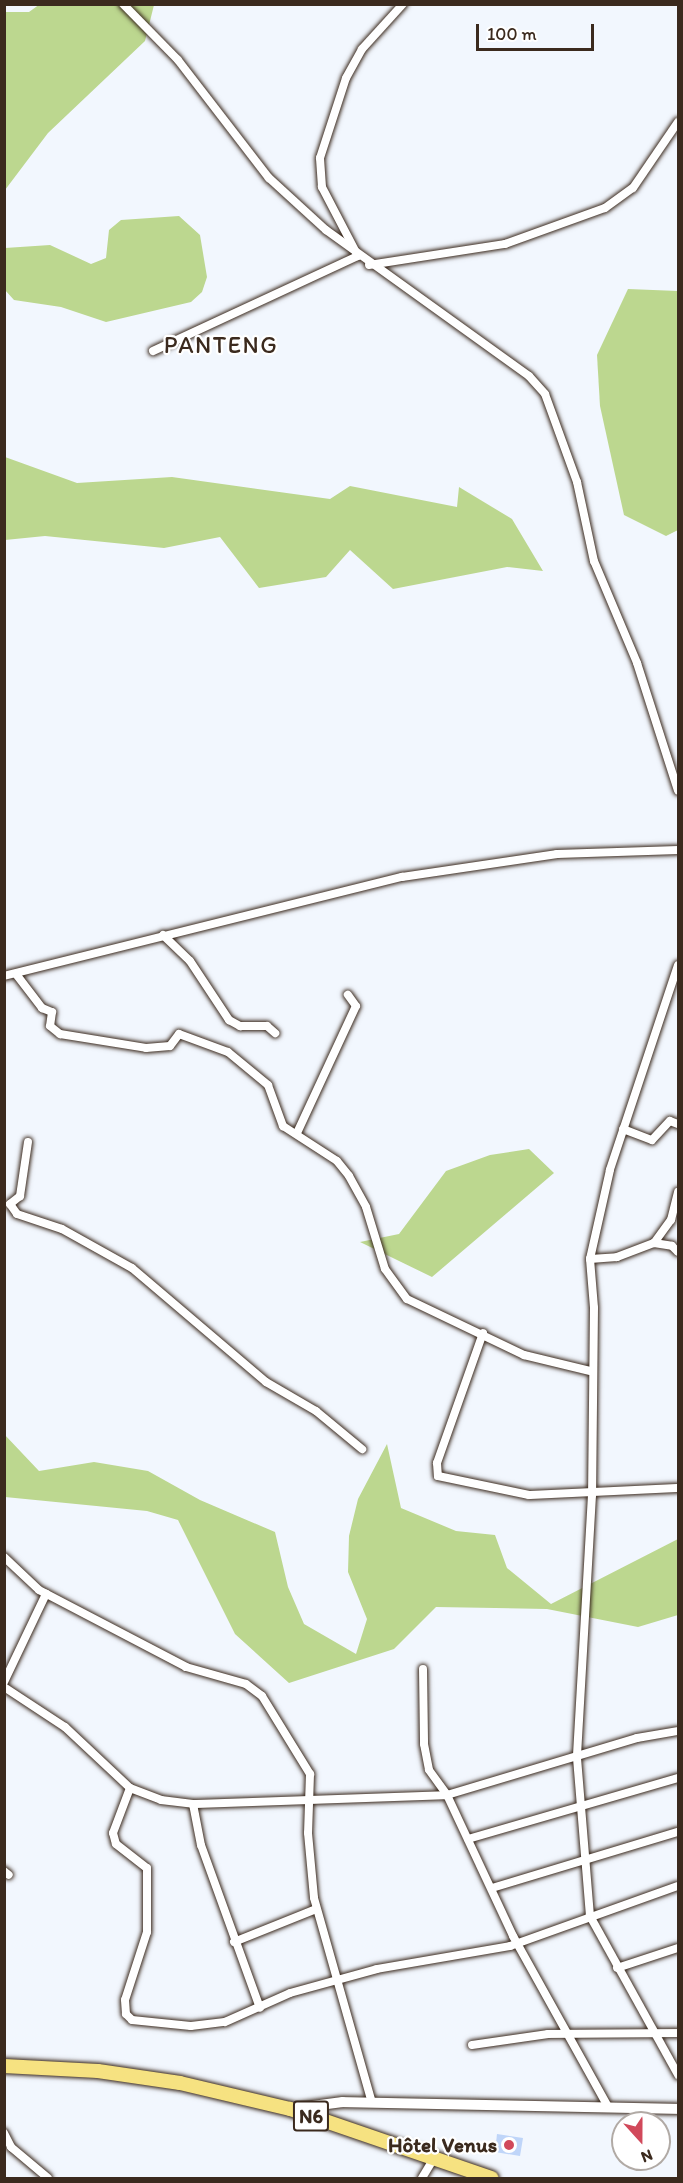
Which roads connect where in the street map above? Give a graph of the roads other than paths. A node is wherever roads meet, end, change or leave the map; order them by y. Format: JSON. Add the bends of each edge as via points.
{"nodes":[{"id":1,"x":123,"y":4,"type":"edge"},
{"id":2,"x":403,"y":4,"type":"edge"},
{"id":3,"x":678,"y":122,"type":"edge"},
{"id":4,"x":358,"y":256,"type":"junction"},
{"id":5,"x":369,"y":265,"type":"junction"},
{"id":6,"x":153,"y":351,"type":"dead end"},
{"id":7,"x":678,"y":791,"type":"edge"},
{"id":8,"x":678,"y":850,"type":"edge"},
{"id":9,"x":163,"y":935,"type":"junction"},
{"id":10,"x":678,"y":965,"type":"edge"},
{"id":11,"x":16,"y":974,"type":"junction"},
{"id":12,"x":4,"y":976,"type":"edge"},
{"id":13,"x":348,"y":994,"type":"dead end"},
{"id":14,"x":275,"y":1033,"type":"dead end"},
{"id":15,"x":678,"y":1124,"type":"edge"},
{"id":16,"x":623,"y":1129,"type":"junction"},
{"id":17,"x":297,"y":1133,"type":"junction"},
{"id":18,"x":28,"y":1142,"type":"dead end"},
{"id":19,"x":678,"y":1192,"type":"edge"},
{"id":20,"x":7,"y":1203,"type":"edge"},
{"id":21,"x":654,"y":1244,"type":"junction"},
{"id":22,"x":678,"y":1252,"type":"edge"},
{"id":23,"x":590,"y":1259,"type":"junction"},
{"id":24,"x":483,"y":1333,"type":"junction"},
{"id":25,"x":590,"y":1371,"type":"junction"},
{"id":26,"x":362,"y":1449,"type":"dead end"},
{"id":27,"x":678,"y":1488,"type":"edge"},
{"id":28,"x":592,"y":1495,"type":"junction"},
{"id":29,"x":4,"y":1557,"type":"edge"},
{"id":30,"x":46,"y":1594,"type":"junction"},
{"id":31,"x":423,"y":1669,"type":"dead end"},
{"id":32,"x":4,"y":1682,"type":"edge"},
{"id":33,"x":4,"y":1687,"type":"edge"},
{"id":34,"x":678,"y":1731,"type":"edge"},
{"id":35,"x":577,"y":1758,"type":"junction"},
{"id":36,"x":678,"y":1778,"type":"edge"},
{"id":37,"x":130,"y":1788,"type":"junction"},
{"id":38,"x":447,"y":1795,"type":"junction"},
{"id":39,"x":310,"y":1797,"type":"junction"},
{"id":40,"x":193,"y":1804,"type":"junction"},
{"id":41,"x":579,"y":1810,"type":"junction"},
{"id":42,"x":678,"y":1832,"type":"edge"},
{"id":43,"x":468,"y":1839,"type":"junction"},
{"id":44,"x":583,"y":1861,"type":"junction"},
{"id":45,"x":678,"y":1886,"type":"edge"},
{"id":46,"x":492,"y":1888,"type":"junction"},
{"id":47,"x":316,"y":1909,"type":"junction"},
{"id":48,"x":590,"y":1916,"type":"junction"},
{"id":49,"x":234,"y":1942,"type":"junction"},
{"id":50,"x":517,"y":1943,"type":"junction"},
{"id":51,"x":678,"y":1948,"type":"edge"},
{"id":52,"x":617,"y":1968,"type":"junction"},
{"id":53,"x":336,"y":1980,"type":"junction"},
{"id":54,"x":260,"y":2008,"type":"junction"},
{"id":55,"x":653,"y":2033,"type":"junction"},
{"id":56,"x":678,"y":2033,"type":"edge"},
{"id":57,"x":568,"y":2037,"type":"junction"},
{"id":58,"x":472,"y":2045,"type":"dead end"},
{"id":59,"x":4,"y":2066,"type":"edge"},
{"id":60,"x":678,"y":2075,"type":"edge"},
{"id":61,"x":372,"y":2103,"type":"junction"},
{"id":62,"x":608,"y":2107,"type":"junction"},
{"id":63,"x":290,"y":2109,"type":"junction"},
{"id":64,"x":678,"y":2109,"type":"edge"},
{"id":65,"x":4,"y":2133,"type":"edge"},
{"id":66,"x":8,"y":2146,"type":"edge"},
{"id":67,"x":433,"y":2160,"type":"junction"},
{"id":68,"x":48,"y":2178,"type":"edge"},
{"id":69,"x":422,"y":2178,"type":"edge"},
{"id":70,"x":491,"y":2178,"type":"edge"}],
"edges":[{"from":1,"to":4,"type":"street","via":[[178,60],[269,178]]},
{"from":2,"to":4,"type":"street","via":[[362,49],[346,78],[320,158],[322,187]]},
{"from":3,"to":5,"type":"street","via":[[626,195],[605,208],[505,243]]},
{"from":4,"to":5,"type":"street"},
{"from":4,"to":6,"type":"street"},
{"from":5,"to":7,"type":"street","via":[[529,376],[545,394],[573,472],[594,561],[637,663]]},
{"from":8,"to":9,"type":"street","via":[[557,854],[402,877]]},
{"from":9,"to":11,"type":"street"},
{"from":9,"to":14,"type":"street","via":[[190,962],[229,1020],[240,1026],[267,1026]]},
{"from":10,"to":16,"type":"street"},
{"from":11,"to":12,"type":"street"},
{"from":11,"to":17,"type":"street","via":[[42,1008],[52,1012],[50,1026],[60,1034],[146,1048],[170,1046],[179,1034],[228,1052],[268,1085],[277,1119]]},
{"from":13,"to":17,"type":"street","via":[[356,1006]]},
{"from":15,"to":16,"type":"street","via":[[670,1120],[652,1140]]},
{"from":16,"to":23,"type":"street"},
{"from":17,"to":24,"type":"street","via":[[349,1176],[366,1207],[385,1269],[399,1290],[418,1306]]},
{"from":18,"to":20,"type":"street","via":[[20,1196]]},
{"from":19,"to":21,"type":"street","via":[[671,1220]]},
{"from":20,"to":26,"type":"street","via":[[17,1214],[62,1229],[132,1268],[267,1382],[315,1411]]},
{"from":21,"to":22,"type":"street","via":[[672,1246]]},
{"from":21,"to":23,"type":"street","via":[[617,1257]]},
{"from":23,"to":25,"type":"street","via":[[594,1308]]},
{"from":24,"to":25,"type":"street","via":[[524,1354]]},
{"from":24,"to":28,"type":"street","via":[[437,1463],[438,1476],[529,1496]]},
{"from":25,"to":28,"type":"street"},
{"from":27,"to":28,"type":"street"},
{"from":28,"to":35,"type":"street"},
{"from":29,"to":30,"type":"street","via":[[18,1575]]},
{"from":30,"to":32,"type":"street"},
{"from":30,"to":39,"type":"street","via":[[186,1667],[254,1688],[306,1764]]},
{"from":31,"to":38,"type":"street","via":[[426,1762]]},
{"from":33,"to":37,"type":"street","via":[[65,1727]]},
{"from":34,"to":35,"type":"street","via":[[637,1738]]},
{"from":35,"to":38,"type":"street"},
{"from":35,"to":41,"type":"street"},
{"from":36,"to":41,"type":"street"},
{"from":37,"to":40,"type":"street","via":[[160,1800]]},
{"from":37,"to":54,"type":"street","via":[[114,1839],[145,1864],[147,1932],[125,2000],[126,2014],[132,2020],[202,2026]]},
{"from":38,"to":39,"type":"street","via":[[380,1801]]},
{"from":38,"to":43,"type":"street"},
{"from":39,"to":40,"type":"street"},
{"from":39,"to":47,"type":"street","via":[[309,1857]]},
{"from":40,"to":49,"type":"street","via":[[201,1845]]},
{"from":41,"to":43,"type":"street"},
{"from":41,"to":44,"type":"street"},
{"from":42,"to":44,"type":"street"},
{"from":43,"to":46,"type":"street"},
{"from":44,"to":46,"type":"street"},
{"from":44,"to":48,"type":"street"},
{"from":45,"to":48,"type":"street"},
{"from":46,"to":50,"type":"street"},
{"from":47,"to":49,"type":"street"},
{"from":47,"to":53,"type":"street"},
{"from":48,"to":50,"type":"street"},
{"from":48,"to":52,"type":"street"},
{"from":49,"to":54,"type":"street"},
{"from":50,"to":53,"type":"street"},
{"from":50,"to":57,"type":"street"},
{"from":51,"to":52,"type":"street"},
{"from":52,"to":55,"type":"street"},
{"from":53,"to":54,"type":"street","via":[[290,1993]]},
{"from":53,"to":61,"type":"street"},
{"from":55,"to":56,"type":"street"},
{"from":55,"to":57,"type":"street"},
{"from":55,"to":60,"type":"street"},
{"from":57,"to":58,"type":"street","via":[[548,2034]]},
{"from":57,"to":62,"type":"street"},
{"from":59,"to":63,"type":"highway","number":"N6","via":[[139,2076]]},
{"from":61,"to":62,"type":"street"},
{"from":61,"to":63,"type":"street","via":[[321,2102]]},
{"from":62,"to":64,"type":"street"},
{"from":63,"to":67,"type":"highway","number":"N6"},
{"from":65,"to":66,"type":"street"},
{"from":66,"to":68,"type":"street"},
{"from":67,"to":69,"type":"street"},
{"from":67,"to":70,"type":"highway","number":"N6"}]}
